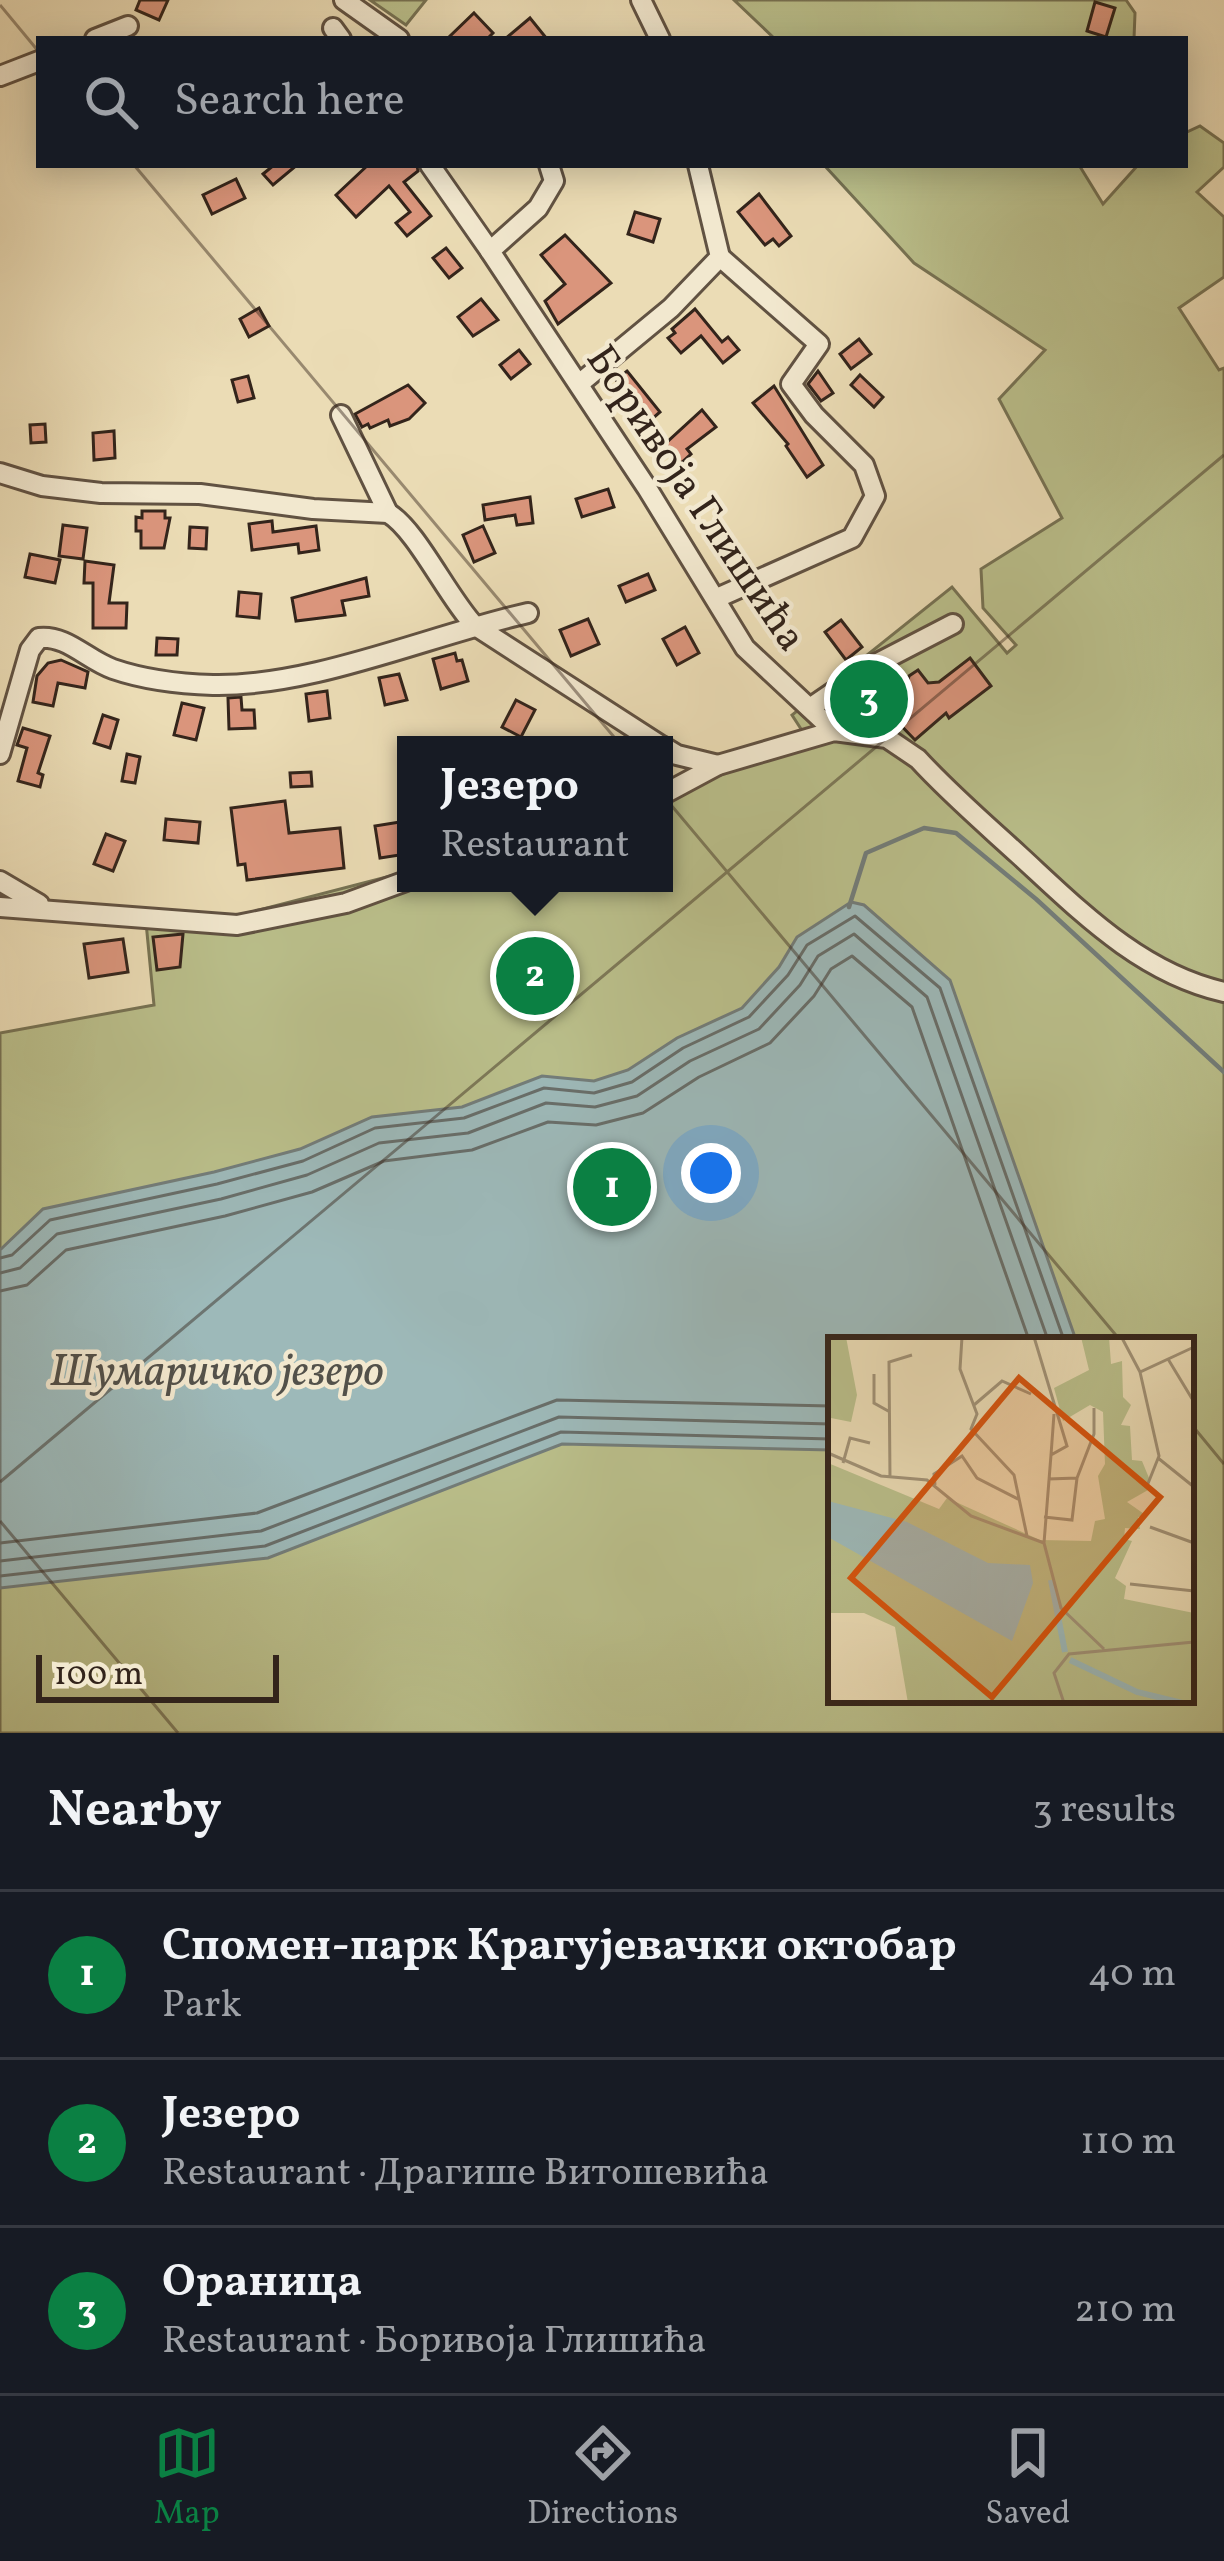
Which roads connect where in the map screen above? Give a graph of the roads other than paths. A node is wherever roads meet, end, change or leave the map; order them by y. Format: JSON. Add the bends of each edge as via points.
{"nodes":[{"id":1,"x":344,"y":0,"type":"edge"},
{"id":2,"x":641,"y":0,"type":"edge"},
{"id":3,"x":128,"y":26,"type":"dead end"},
{"id":4,"x":103,"y":36,"type":"edge"},
{"id":5,"x":395,"y":36,"type":"edge"},
{"id":6,"x":659,"y":36,"type":"edge"},
{"id":7,"x":36,"y":62,"type":"edge"},
{"id":8,"x":0,"y":76,"type":"edge"},
{"id":9,"x":432,"y":168,"type":"edge"},
{"id":10,"x":550,"y":168,"type":"edge"},
{"id":11,"x":699,"y":168,"type":"edge"},
{"id":12,"x":490,"y":250,"type":"junction"},
{"id":13,"x":720,"y":257,"type":"junction"},
{"id":14,"x":579,"y":384,"type":"junction"},
{"id":15,"x":341,"y":416,"type":"dead end"},
{"id":16,"x":0,"y":473,"type":"edge"},
{"id":17,"x":388,"y":513,"type":"junction"},
{"id":18,"x":718,"y":598,"type":"junction"},
{"id":19,"x":528,"y":614,"type":"dead end"},
{"id":20,"x":952,"y":624,"type":"dead end"},
{"id":21,"x":474,"y":626,"type":"junction"},
{"id":22,"x":810,"y":708,"type":"junction"},
{"id":23,"x":834,"y":731,"type":"junction"},
{"id":24,"x":646,"y":736,"type":"edge"},
{"id":25,"x":673,"y":752,"type":"edge"},
{"id":26,"x":0,"y":754,"type":"edge"},
{"id":27,"x":718,"y":765,"type":"junction"},
{"id":28,"x":673,"y":789,"type":"edge"},
{"id":29,"x":0,"y":881,"type":"edge"},
{"id":30,"x":397,"y":884,"type":"edge"},
{"id":31,"x":0,"y":907,"type":"edge"},
{"id":32,"x":48,"y":908,"type":"junction"},
{"id":33,"x":1224,"y":992,"type":"edge"}],
"edges":[{"from":1,"to":5,"type":"street"},
{"from":2,"to":6,"type":"street"},
{"from":3,"to":4,"type":"street"},
{"from":7,"to":8,"type":"street"},
{"from":9,"to":12,"type":"street","name":"Боривоја Глишића"},
{"from":10,"to":12,"type":"street","via":[[554,181],[538,208]]},
{"from":11,"to":13,"type":"street"},
{"from":12,"to":14,"type":"street","name":"Боривоја Глишића"},
{"from":13,"to":14,"type":"street"},
{"from":13,"to":18,"type":"street","via":[[819,344],[791,383],[864,465],[874,496],[852,538]]},
{"from":14,"to":18,"type":"street","name":"Боривоја Глишића"},
{"from":15,"to":17,"type":"street"},
{"from":16,"to":17,"type":"street","via":[[101,493]]},
{"from":17,"to":21,"type":"street"},
{"from":18,"to":22,"type":"street","name":"Боривоја Глишића","via":[[746,648]]},
{"from":19,"to":21,"type":"street"},
{"from":20,"to":22,"type":"street"},
{"from":21,"to":24,"type":"street"},
{"from":21,"to":26,"type":"street","via":[[346,663],[217,685],[110,669],[56,636],[39,638]]},
{"from":22,"to":23,"type":"street","name":"Боривоја Глишића"},
{"from":23,"to":27,"type":"street"},
{"from":23,"to":33,"type":"street","via":[[887,738],[1130,951]]},
{"from":25,"to":27,"type":"street"},
{"from":27,"to":28,"type":"street"},
{"from":29,"to":32,"type":"street"},
{"from":30,"to":32,"type":"street","via":[[346,904],[238,925]]},
{"from":31,"to":32,"type":"street"}]}
